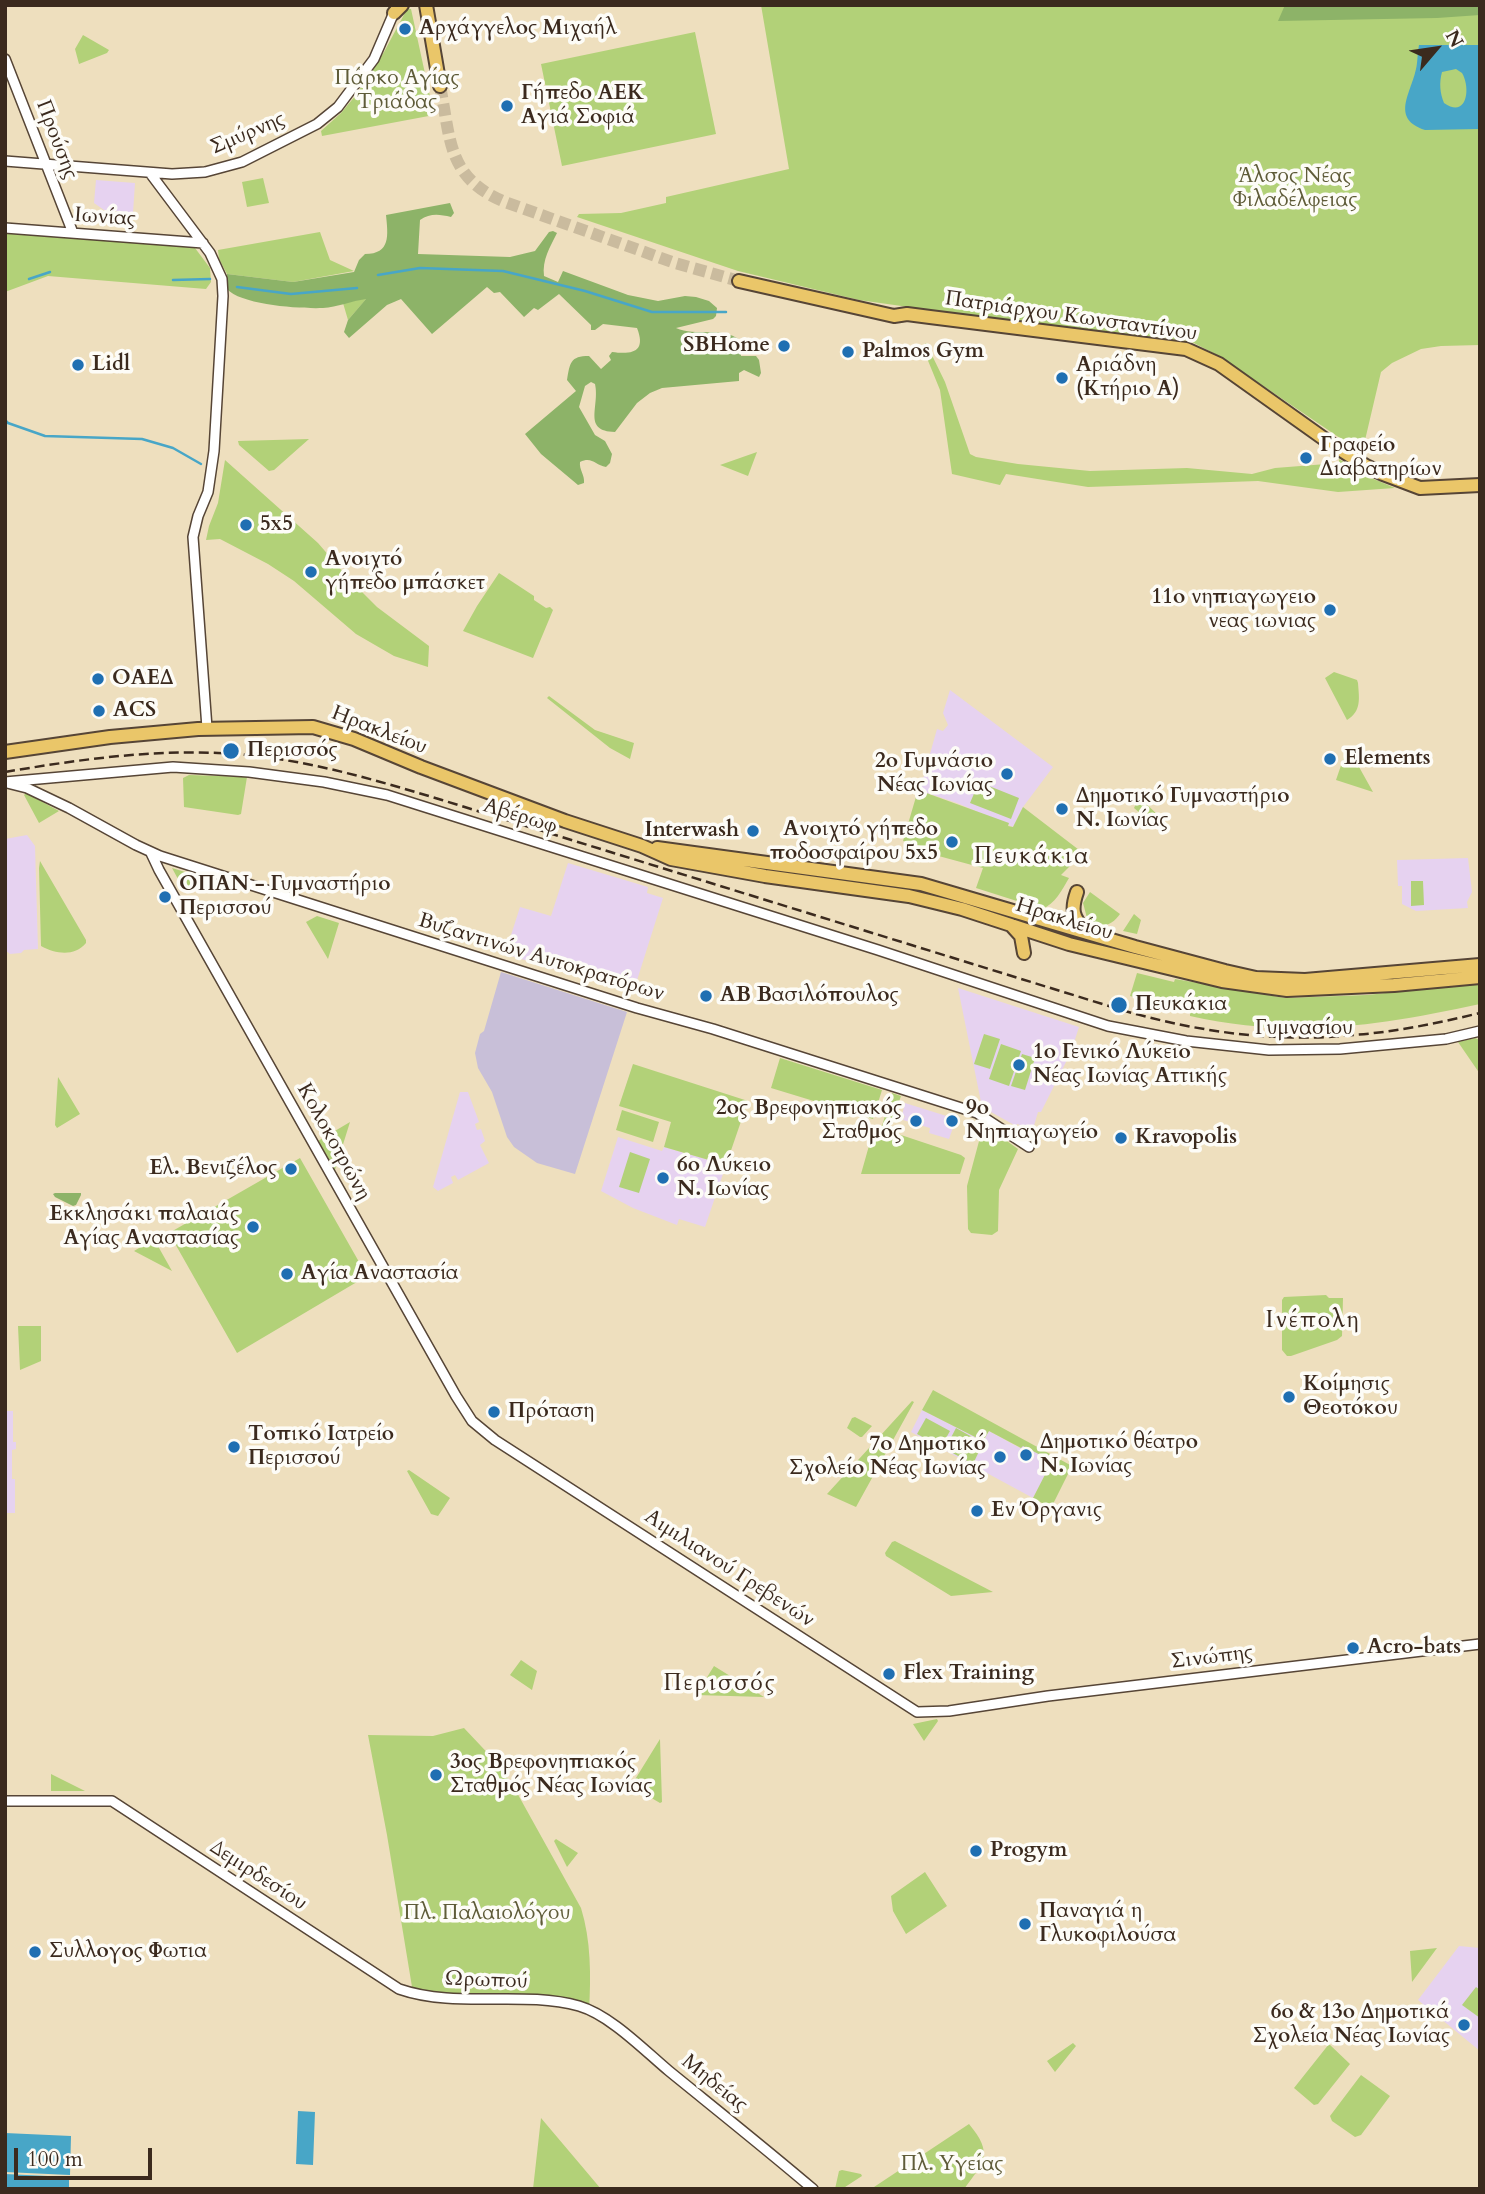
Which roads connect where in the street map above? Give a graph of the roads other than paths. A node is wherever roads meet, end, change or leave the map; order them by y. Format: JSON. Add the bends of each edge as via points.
{"nodes":[{"id":1,"x":424,"y":6,"type":"edge"},
{"id":2,"x":398,"y":8,"type":"edge"},
{"id":3,"x":5,"y":59,"type":"edge"},
{"id":4,"x":444,"y":85,"type":"tunnel mouth"},
{"id":5,"x":5,"y":161,"type":"edge"},
{"id":6,"x":47,"y":164,"type":"junction"},
{"id":7,"x":150,"y":173,"type":"junction"},
{"id":8,"x":5,"y":228,"type":"edge"},
{"id":9,"x":73,"y":233,"type":"junction"},
{"id":10,"x":203,"y":243,"type":"junction"},
{"id":11,"x":739,"y":278,"type":"tunnel mouth"},
{"id":12,"x":1480,"y":485,"type":"edge"},
{"id":13,"x":207,"y":728,"type":"junction"},
{"id":14,"x":5,"y":752,"type":"edge"},
{"id":15,"x":5,"y":782,"type":"edge"},
{"id":16,"x":642,"y":846,"type":"junction"},
{"id":17,"x":151,"y":853,"type":"junction"},
{"id":18,"x":1077,"y":892,"type":"dead end"},
{"id":19,"x":1011,"y":925,"type":"junction"},
{"id":20,"x":1089,"y":933,"type":"junction"},
{"id":21,"x":1024,"y":953,"type":"dead end"},
{"id":22,"x":1480,"y":965,"type":"edge"},
{"id":23,"x":1480,"y":977,"type":"edge"},
{"id":24,"x":1008,"y":993,"type":"joint"},
{"id":25,"x":1480,"y":1031,"type":"edge"},
{"id":26,"x":1029,"y":1147,"type":"dead end"},
{"id":27,"x":495,"y":1440,"type":"joint"},
{"id":28,"x":1480,"y":1644,"type":"edge"},
{"id":29,"x":949,"y":1711,"type":"joint"},
{"id":30,"x":5,"y":1801,"type":"edge"},
{"id":31,"x":384,"y":1981,"type":"joint"},
{"id":32,"x":589,"y":2010,"type":"joint"},
{"id":33,"x":813,"y":2189,"type":"edge"}],
"edges":[{"from":1,"to":4,"type":"main road"},
{"from":2,"to":7,"type":"street","name":"Σμύρνης","via":[[368,69],[317,124],[230,167]]},
{"from":3,"to":6,"type":"street","name":"Προύσης"},
{"from":5,"to":6,"type":"street","name":"Σμύρνης"},
{"from":6,"to":7,"type":"street","name":"Σμύρνης"},
{"from":6,"to":9,"type":"street","name":"Προύσης"},
{"from":7,"to":10,"type":"street"},
{"from":8,"to":9,"type":"street","name":"Ιωνίας"},
{"from":9,"to":10,"type":"street","name":"Ιωνίας"},
{"from":10,"to":13,"type":"street","via":[[217,265],[223,296],[214,451],[208,492],[193,537]]},
{"from":11,"to":12,"type":"main road","name":"Πατριάρχου Κωνσταντίνου","via":[[907,314],[1194,351],[1366,466],[1420,488]]},
{"from":13,"to":14,"type":"main road","name":"Ηρακλείου"},
{"from":13,"to":16,"type":"main road","name":"Ηρακλείου","via":[[304,726],[332,732]]},
{"from":15,"to":17,"type":"street","name":"Βυζαντινών Αυτοκρατόρων","via":[[69,808]]},
{"from":15,"to":24,"type":"street","name":"Αβέρωφ","via":[[173,767],[249,772],[387,795]]},
{"from":16,"to":19,"type":"main road","name":"Ηρακλείου","via":[[698,865],[909,896]]},
{"from":16,"to":20,"type":"main road","name":"Ηρακλείου","via":[[921,884]]},
{"from":17,"to":26,"type":"street","name":"Βυζαντινών Αυτοκρατόρων","via":[[977,1112]]},
{"from":17,"to":27,"type":"street","name":"Κολοκοτρώνη","via":[[456,1396],[471,1421]]},
{"from":18,"to":20,"type":"main road","via":[[1074,917]]},
{"from":19,"to":21,"type":"main road","via":[[1021,936]]},
{"from":19,"to":23,"type":"main road","name":"Ηρακλείου","via":[[1133,960],[1266,988],[1394,985]]},
{"from":20,"to":22,"type":"main road","name":"Ηρακλείου","via":[[1269,979],[1322,979]]},
{"from":24,"to":25,"type":"street","name":"Γυμνασίου","via":[[1108,1026],[1269,1050],[1340,1049],[1446,1039]]},
{"from":27,"to":29,"type":"street","name":"Αιμιλιανού Γρεβενών","via":[[917,1712]]},
{"from":28,"to":29,"type":"street","name":"Σινώπης"},
{"from":30,"to":31,"type":"street","name":"Δεμιρδεσίου","via":[[112,1801]]},
{"from":31,"to":32,"type":"street","name":"Ωρωπού","via":[[406,1992],[434,1997],[543,2001]]},
{"from":32,"to":33,"type":"street","name":"Μηδείας"}]}
